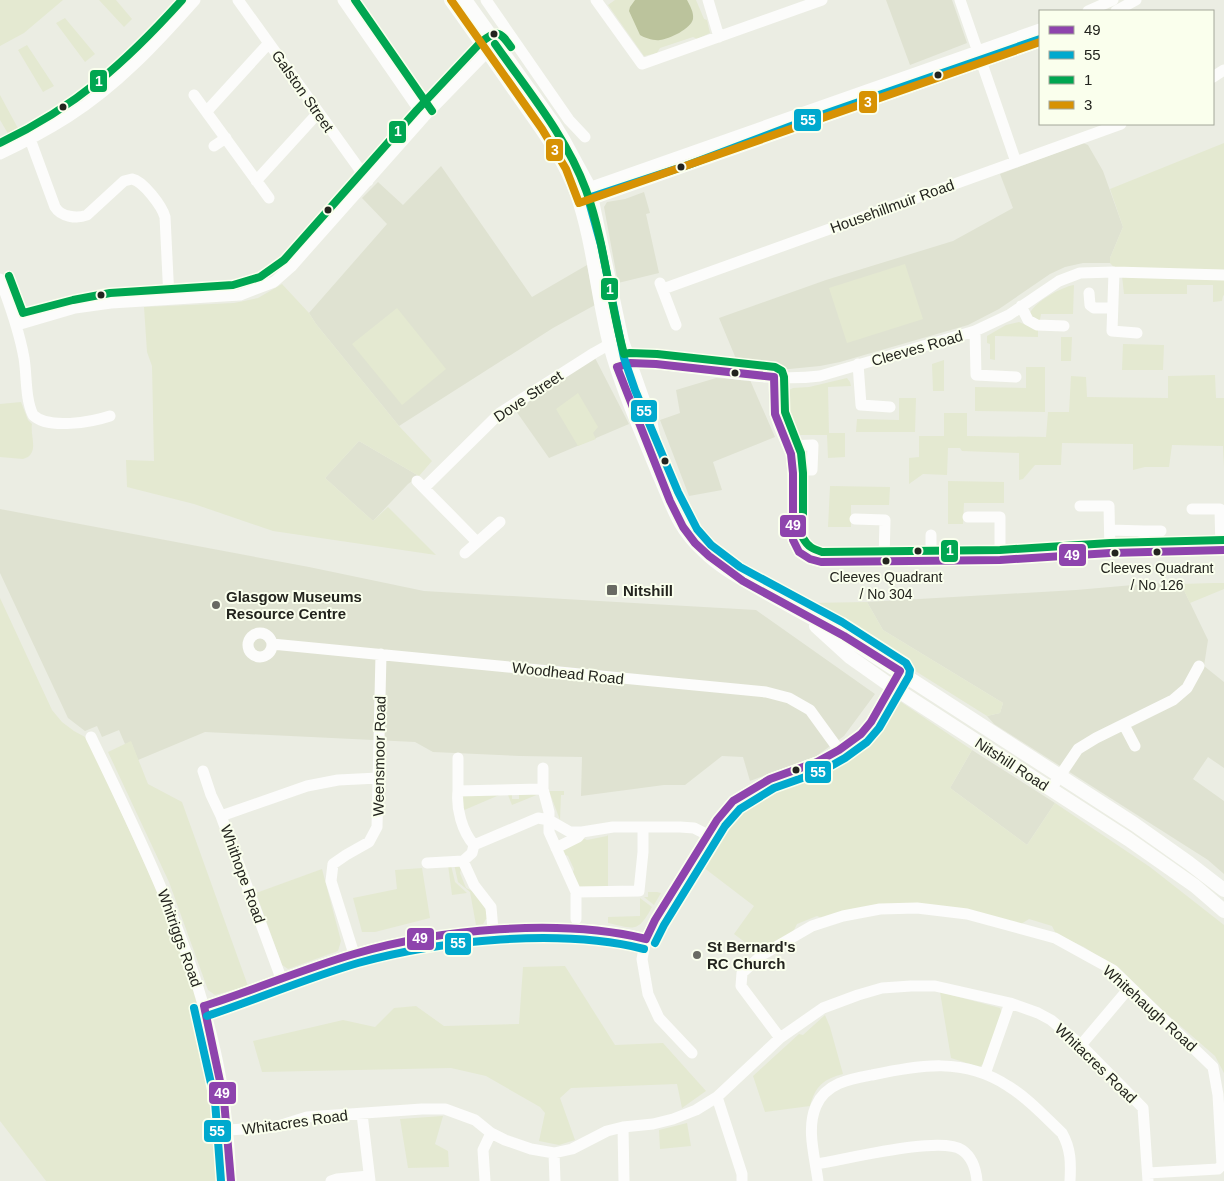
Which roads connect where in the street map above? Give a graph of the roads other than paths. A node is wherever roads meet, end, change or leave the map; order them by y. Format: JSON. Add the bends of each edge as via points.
{"nodes":[{"id":1,"x":196,"y":0,"type":"edge"},
{"id":2,"x":238,"y":0,"type":"edge"},
{"id":3,"x":343,"y":0,"type":"edge"},
{"id":4,"x":450,"y":0,"type":"edge"},
{"id":5,"x":465,"y":0,"type":"edge"},
{"id":6,"x":486,"y":0,"type":"edge"},
{"id":7,"x":596,"y":0,"type":"edge"},
{"id":8,"x":708,"y":0,"type":"edge"},
{"id":9,"x":822,"y":0,"type":"edge"},
{"id":10,"x":960,"y":0,"type":"edge"},
{"id":11,"x":1113,"y":0,"type":"edge"},
{"id":12,"x":1136,"y":0,"type":"edge"},
{"id":13,"x":1090,"y":10,"type":"edge"},
{"id":14,"x":1118,"y":10,"type":"edge"},
{"id":15,"x":1039,"y":29,"type":"edge"},
{"id":16,"x":719,"y":37,"type":"junction"},
{"id":17,"x":1039,"y":42,"type":"edge"},
{"id":18,"x":269,"y":43,"type":"junction"},
{"id":19,"x":492,"y":47,"type":"junction"},
{"id":20,"x":981,"y":57,"type":"junction"},
{"id":21,"x":194,"y":94,"type":"dead end"},
{"id":22,"x":207,"y":111,"type":"junction"},
{"id":23,"x":318,"y":113,"type":"junction"},
{"id":24,"x":424,"y":117,"type":"junction"},
{"id":25,"x":1118,"y":125,"type":"edge"},
{"id":26,"x":585,"y":137,"type":"dead end"},
{"id":27,"x":226,"y":138,"type":"junction"},
{"id":28,"x":30,"y":140,"type":"junction"},
{"id":29,"x":214,"y":146,"type":"dead end"},
{"id":30,"x":0,"y":154,"type":"edge"},
{"id":31,"x":1016,"y":162,"type":"junction"},
{"id":32,"x":256,"y":181,"type":"junction"},
{"id":33,"x":368,"y":181,"type":"junction"},
{"id":34,"x":584,"y":196,"type":"junction"},
{"id":35,"x":269,"y":198,"type":"dead end"},
{"id":36,"x":1114,"y":272,"type":"junction"},
{"id":37,"x":1224,"y":276,"type":"edge"},
{"id":38,"x":0,"y":279,"type":"edge"},
{"id":39,"x":1089,"y":294,"type":"dead end"},
{"id":40,"x":170,"y":299,"type":"junction"},
{"id":41,"x":1021,"y":306,"type":"junction"},
{"id":42,"x":1112,"y":308,"type":"junction"},
{"id":43,"x":17,"y":325,"type":"junction"},
{"id":44,"x":676,"y":325,"type":"dead end"},
{"id":45,"x":1064,"y":326,"type":"dead end"},
{"id":46,"x":975,"y":331,"type":"junction"},
{"id":47,"x":1137,"y":332,"type":"dead end"},
{"id":48,"x":616,"y":343,"type":"junction"},
{"id":49,"x":858,"y":364,"type":"junction"},
{"id":50,"x":624,"y":365,"type":"junction"},
{"id":51,"x":774,"y":377,"type":"junction"},
{"id":52,"x":1016,"y":377,"type":"dead end"},
{"id":53,"x":890,"y":407,"type":"dead end"},
{"id":54,"x":110,"y":416,"type":"dead end"},
{"id":55,"x":788,"y":446,"type":"junction"},
{"id":56,"x":793,"y":470,"type":"junction"},
{"id":57,"x":1080,"y":506,"type":"dead end"},
{"id":58,"x":1192,"y":509,"type":"dead end"},
{"id":59,"x":968,"y":517,"type":"dead end"},
{"id":60,"x":856,"y":519,"type":"dead end"},
{"id":61,"x":500,"y":522,"type":"dead end"},
{"id":62,"x":1110,"y":530,"type":"junction"},
{"id":63,"x":1144,"y":531,"type":"junction"},
{"id":64,"x":1161,"y":531,"type":"dead end"},
{"id":65,"x":931,"y":535,"type":"dead end"},
{"id":66,"x":477,"y":542,"type":"junction"},
{"id":67,"x":1222,"y":550,"type":"edge"},
{"id":68,"x":1144,"y":552,"type":"junction"},
{"id":69,"x":465,"y":553,"type":"dead end"},
{"id":70,"x":1110,"y":553,"type":"junction"},
{"id":71,"x":1000,"y":560,"type":"junction"},
{"id":72,"x":884,"y":561,"type":"junction"},
{"id":73,"x":931,"y":561,"type":"junction"},
{"id":74,"x":803,"y":614,"type":"junction"},
{"id":75,"x":272,"y":644,"type":"dead end"},
{"id":76,"x":381,"y":654,"type":"junction"},
{"id":77,"x":1199,"y":666,"type":"dead end"},
{"id":78,"x":900,"y":672,"type":"junction"},
{"id":79,"x":891,"y":686,"type":"junction"},
{"id":80,"x":1124,"y":725,"type":"junction"},
{"id":81,"x":91,"y":737,"type":"dead end"},
{"id":82,"x":1135,"y":746,"type":"dead end"},
{"id":83,"x":840,"y":750,"type":"junction"},
{"id":84,"x":458,"y":758,"type":"dead end"},
{"id":85,"x":543,"y":768,"type":"dead end"},
{"id":86,"x":203,"y":771,"type":"dead end"},
{"id":87,"x":1060,"y":776,"type":"junction"},
{"id":88,"x":378,"y":778,"type":"junction"},
{"id":89,"x":543,"y":789,"type":"junction"},
{"id":90,"x":1051,"y":789,"type":"junction"},
{"id":91,"x":458,"y":791,"type":"junction"},
{"id":92,"x":221,"y":816,"type":"junction"},
{"id":93,"x":550,"y":820,"type":"junction"},
{"id":94,"x":643,"y":827,"type":"junction"},
{"id":95,"x":582,"y":832,"type":"junction"},
{"id":96,"x":708,"y":835,"type":"junction"},
{"id":97,"x":474,"y":844,"type":"junction"},
{"id":98,"x":556,"y":848,"type":"junction"},
{"id":99,"x":463,"y":861,"type":"junction"},
{"id":100,"x":427,"y":863,"type":"dead end"},
{"id":101,"x":1224,"y":890,"type":"edge"},
{"id":102,"x":576,"y":892,"type":"junction"},
{"id":103,"x":1224,"y":911,"type":"edge"},
{"id":104,"x":576,"y":919,"type":"dead end"},
{"id":105,"x":494,"y":930,"type":"junction"},
{"id":106,"x":646,"y":939,"type":"junction"},
{"id":107,"x":354,"y":954,"type":"junction"},
{"id":108,"x":281,"y":978,"type":"junction"},
{"id":109,"x":1130,"y":987,"type":"junction"},
{"id":110,"x":1010,"y":1003,"type":"junction"},
{"id":111,"x":204,"y":1006,"type":"junction"},
{"id":112,"x":780,"y":1038,"type":"junction"},
{"id":113,"x":1081,"y":1045,"type":"junction"},
{"id":114,"x":692,"y":1053,"type":"dead end"},
{"id":115,"x":984,"y":1074,"type":"junction"},
{"id":116,"x":717,"y":1097,"type":"junction"},
{"id":117,"x":362,"y":1114,"type":"junction"},
{"id":118,"x":623,"y":1127,"type":"junction"},
{"id":119,"x":228,"y":1130,"type":"junction"},
{"id":120,"x":491,"y":1133,"type":"junction"},
{"id":121,"x":554,"y":1153,"type":"junction"},
{"id":122,"x":816,"y":1164,"type":"junction"},
{"id":123,"x":1148,"y":1177,"type":"edge"},
{"id":124,"x":369,"y":1178,"type":"edge"},
{"id":125,"x":231,"y":1181,"type":"edge"},
{"id":126,"x":332,"y":1181,"type":"edge"},
{"id":127,"x":485,"y":1181,"type":"edge"},
{"id":128,"x":555,"y":1181,"type":"edge"},
{"id":129,"x":624,"y":1181,"type":"edge"},
{"id":130,"x":742,"y":1181,"type":"edge"},
{"id":131,"x":818,"y":1181,"type":"edge"},
{"id":132,"x":977,"y":1181,"type":"edge"},
{"id":133,"x":1070,"y":1181,"type":"edge"}],
"edges":[{"from":1,"to":28,"type":"street","via":[[162,38],[115,82]]},
{"from":2,"to":18,"type":"street","name":"Galston Street"},
{"from":3,"to":24,"type":"street"},
{"from":4,"to":19,"type":"main road","name":"Nitshill Road"},
{"from":5,"to":19,"type":"main road","name":"Nitshill Road"},
{"from":6,"to":26,"type":"street","via":[[569,120]]},
{"from":7,"to":16,"type":"street","via":[[642,64]]},
{"from":8,"to":16,"type":"street"},
{"from":9,"to":16,"type":"street"},
{"from":10,"to":20,"type":"street"},
{"from":11,"to":13,"type":"street"},
{"from":12,"to":14,"type":"street"},
{"from":15,"to":20,"type":"street"},
{"from":17,"to":20,"type":"street"},
{"from":18,"to":22,"type":"street"},
{"from":18,"to":23,"type":"street","name":"Galston Street"},
{"from":19,"to":24,"type":"street"},
{"from":19,"to":34,"type":"main road","name":"Nitshill Road"},
{"from":20,"to":31,"type":"street"},
{"from":20,"to":34,"type":"street"},
{"from":21,"to":22,"type":"street"},
{"from":22,"to":27,"type":"street"},
{"from":23,"to":32,"type":"street"},
{"from":23,"to":33,"type":"street","name":"Galston Street"},
{"from":24,"to":33,"type":"street"},
{"from":25,"to":31,"type":"street","name":"Househillmuir Road"},
{"from":27,"to":29,"type":"street"},
{"from":27,"to":32,"type":"street"},
{"from":28,"to":30,"type":"street"},
{"from":28,"to":40,"type":"street","via":[[55,207],[61,213],[83,217],[124,181],[140,182],[161,207],[165,217]]},
{"from":31,"to":44,"type":"street","name":"Househillmuir Road","via":[[662,286]]},
{"from":32,"to":35,"type":"street"},
{"from":33,"to":40,"type":"street","via":[[274,282],[240,295]]},
{"from":34,"to":48,"type":"main road","name":"Nitshill Road"},
{"from":36,"to":37,"type":"street","name":"Cleeves Road"},
{"from":36,"to":41,"type":"street","name":"Cleeves Road","via":[[1080,273],[1059,281]]},
{"from":36,"to":42,"type":"street"},
{"from":38,"to":43,"type":"street"},
{"from":39,"to":42,"type":"street","via":[[1090,305],[1094,308]]},
{"from":40,"to":43,"type":"street","via":[[87,306]]},
{"from":41,"to":45,"type":"street","via":[[1028,320],[1037,325]]},
{"from":41,"to":46,"type":"street","name":"Cleeves Road"},
{"from":42,"to":47,"type":"street","via":[[1112,331]]},
{"from":43,"to":54,"type":"street","via":[[33,416],[57,423]]},
{"from":46,"to":49,"type":"street","name":"Cleeves Road"},
{"from":46,"to":52,"type":"street","name":"Cleeves Road","via":[[976,375]]},
{"from":48,"to":50,"type":"main road","name":"Nitshill Road"},
{"from":48,"to":66,"type":"street","name":"Dove Street","via":[[594,353],[500,413],[420,485]]},
{"from":49,"to":51,"type":"street","name":"Cleeves Road","via":[[820,376]]},
{"from":49,"to":53,"type":"street","name":"Cleeves Road","via":[[860,405]]},
{"from":50,"to":51,"type":"street","name":"Cleeves Road","via":[[656,364]]},
{"from":50,"to":74,"type":"main road","name":"Nitshill Road","via":[[650,420],[660,474],[670,504],[695,543],[738,577]]},
{"from":51,"to":55,"type":"street","via":[[775,414]]},
{"from":55,"to":56,"type":"street"},
{"from":55,"to":56,"type":"street","via":[[813,445],[812,470]]},
{"from":56,"to":72,"type":"street","via":[[793,540],[799,552],[821,562]]},
{"from":57,"to":62,"type":"street","via":[[1109,506]]},
{"from":58,"to":67,"type":"street","via":[[1220,509]]},
{"from":59,"to":71,"type":"street","via":[[1000,517]]},
{"from":60,"to":72,"type":"street","via":[[884,520]]},
{"from":61,"to":66,"type":"street"},
{"from":62,"to":63,"type":"street"},
{"from":62,"to":70,"type":"street"},
{"from":63,"to":64,"type":"street"},
{"from":63,"to":68,"type":"street"},
{"from":65,"to":73,"type":"street"},
{"from":66,"to":69,"type":"street"},
{"from":67,"to":68,"type":"street"},
{"from":68,"to":70,"type":"street"},
{"from":70,"to":71,"type":"street"},
{"from":71,"to":73,"type":"street"},
{"from":72,"to":73,"type":"street"},
{"from":74,"to":78,"type":"main road","name":"Nitshill Road","via":[[836,630]]},
{"from":74,"to":79,"type":"main road","name":"Nitshill Road","via":[[850,657]]},
{"from":75,"to":76,"type":"street","name":"Woodhead Road"},
{"from":76,"to":83,"type":"street","name":"Woodhead Road","via":[[766,692],[789,698],[810,710]]},
{"from":76,"to":88,"type":"street","name":"Weensmoor Road"},
{"from":77,"to":80,"type":"street","via":[[1187,688],[1173,700]]},
{"from":78,"to":79,"type":"street"},
{"from":78,"to":87,"type":"main road","name":"Nitshill Road"},
{"from":79,"to":83,"type":"street","via":[[871,722]]},
{"from":79,"to":90,"type":"main road","name":"Nitshill Road"},
{"from":80,"to":82,"type":"street"},
{"from":80,"to":87,"type":"street","via":[[1084,744]]},
{"from":81,"to":111,"type":"street","name":"Whitriggs Road","via":[[173,915]]},
{"from":83,"to":96,"type":"street","via":[[770,779],[733,801]]},
{"from":84,"to":91,"type":"street"},
{"from":85,"to":89,"type":"street"},
{"from":86,"to":92,"type":"street","name":"Whithope Road"},
{"from":87,"to":90,"type":"street"},
{"from":87,"to":101,"type":"main road","name":"Nitshill Road","via":[[1148,833]]},
{"from":88,"to":92,"type":"street","via":[[307,786]]},
{"from":88,"to":107,"type":"street","name":"Weensmoor Road","via":[[377,828],[369,842],[333,864],[331,881]]},
{"from":89,"to":91,"type":"street"},
{"from":89,"to":93,"type":"street"},
{"from":90,"to":103,"type":"main road","name":"Nitshill Road","via":[[1186,880]]},
{"from":91,"to":97,"type":"street","via":[[458,808],[469,839]]},
{"from":92,"to":108,"type":"street","name":"Whithope Road"},
{"from":93,"to":95,"type":"street","via":[[570,832]]},
{"from":93,"to":97,"type":"street","via":[[538,818]]},
{"from":93,"to":98,"type":"street","via":[[548,832]]},
{"from":94,"to":95,"type":"street"},
{"from":94,"to":96,"type":"street","via":[[694,828]]},
{"from":94,"to":102,"type":"street","via":[[639,891]]},
{"from":95,"to":98,"type":"street"},
{"from":96,"to":106,"type":"street"},
{"from":97,"to":99,"type":"street","via":[[472,853]]},
{"from":98,"to":102,"type":"street"},
{"from":99,"to":100,"type":"street"},
{"from":99,"to":105,"type":"street","via":[[474,885],[491,907]]},
{"from":102,"to":104,"type":"street"},
{"from":105,"to":106,"type":"street","via":[[606,930]]},
{"from":105,"to":107,"type":"street","via":[[406,940]]},
{"from":106,"to":114,"type":"street","via":[[642,959],[648,994],[660,1018]]},
{"from":107,"to":108,"type":"street"},
{"from":108,"to":111,"type":"street"},
{"from":109,"to":112,"type":"street","name":"Whitehaugh Road","via":[[1113,970],[1042,933],[967,914],[917,908],[880,909],[812,926],[762,956],[742,973],[741,986]]},
{"from":109,"to":113,"type":"street"},
{"from":109,"to":123,"type":"street","name":"Whitehaugh Road","via":[[1213,1067],[1218,1095],[1222,1165],[1218,1169]]},
{"from":110,"to":112,"type":"street","name":"Whitacres Road","via":[[935,986],[882,988],[823,1008]]},
{"from":110,"to":113,"type":"street","name":"Whitacres Road","via":[[1052,1020]]},
{"from":110,"to":115,"type":"street"},
{"from":111,"to":119,"type":"street","name":"Whitriggs Road"},
{"from":112,"to":116,"type":"street","name":"Whitacres Road"},
{"from":113,"to":123,"type":"street","name":"Whitacres Road","via":[[1143,1108]]},
{"from":115,"to":122,"type":"street","via":[[953,1066],[920,1066],[848,1079],[834,1085],[821,1097],[812,1115]]},
{"from":115,"to":133,"type":"street","via":[[1019,1094],[1062,1133],[1071,1154]]},
{"from":116,"to":118,"type":"street","name":"Whitacres Road","via":[[673,1119]]},
{"from":116,"to":130,"type":"street"},
{"from":117,"to":119,"type":"street","name":"Whitacres Road","via":[[307,1117],[275,1127]]},
{"from":117,"to":120,"type":"street","name":"Whitacres Road","via":[[445,1109],[475,1120]]},
{"from":117,"to":124,"type":"street","name":"Whitacres Road"},
{"from":118,"to":121,"type":"street","name":"Whitacres Road","via":[[607,1131],[572,1149]]},
{"from":118,"to":129,"type":"street"},
{"from":119,"to":125,"type":"street","name":"Whitriggs Road"},
{"from":120,"to":121,"type":"street","name":"Whitacres Road","via":[[531,1149]]},
{"from":120,"to":127,"type":"street","via":[[483,1150]]},
{"from":121,"to":128,"type":"street"},
{"from":122,"to":131,"type":"street"},
{"from":122,"to":132,"type":"street","via":[[915,1147],[953,1147],[962,1150],[971,1161]]},
{"from":124,"to":126,"type":"street","name":"Whitacres Road"}]}
